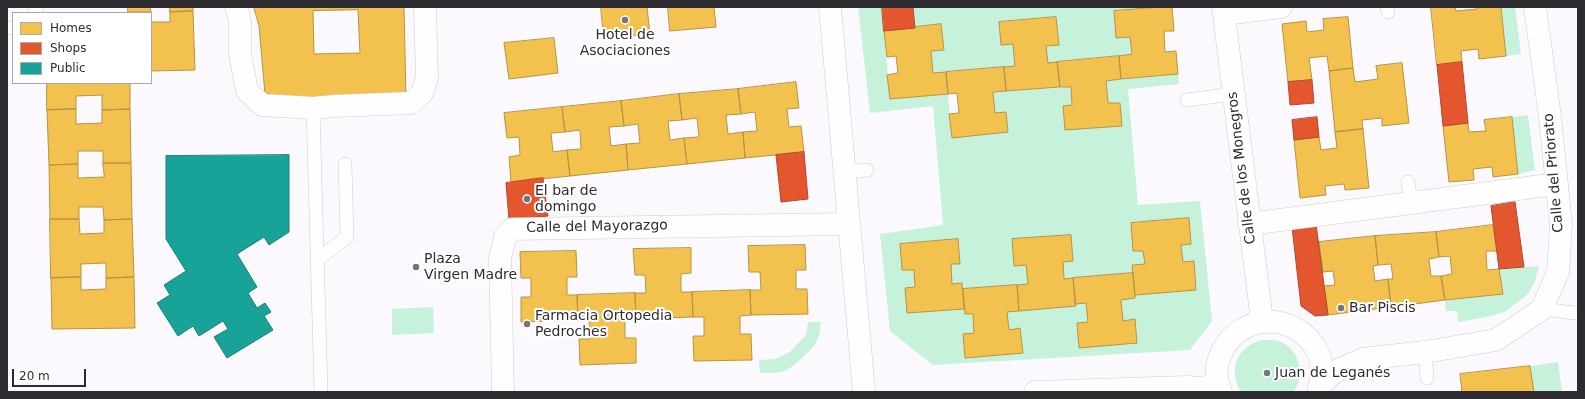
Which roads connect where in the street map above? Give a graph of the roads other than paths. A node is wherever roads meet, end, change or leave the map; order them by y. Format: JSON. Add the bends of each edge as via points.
{"nodes":[{"id":1,"x":236,"y":7,"type":"edge"},
{"id":2,"x":425,"y":7,"type":"edge"},
{"id":3,"x":830,"y":7,"type":"edge"},
{"id":4,"x":1281,"y":7,"type":"edge"},
{"id":5,"x":1535,"y":7,"type":"edge"},
{"id":6,"x":1224,"y":10,"type":"edge"},
{"id":7,"x":1234,"y":94,"type":"junction"},
{"id":8,"x":1187,"y":100,"type":"dead end"},
{"id":9,"x":313,"y":108,"type":"junction"},
{"id":10,"x":344,"y":164,"type":"dead end"},
{"id":11,"x":867,"y":170,"type":"dead end"},
{"id":12,"x":845,"y":172,"type":"junction"},
{"id":13,"x":1408,"y":182,"type":"dead end"},
{"id":14,"x":1557,"y":184,"type":"junction"},
{"id":15,"x":1411,"y":203,"type":"junction"},
{"id":16,"x":849,"y":224,"type":"junction"},
{"id":17,"x":1249,"y":224,"type":"junction"},
{"id":18,"x":318,"y":259,"type":"junction"},
{"id":19,"x":1542,"y":309,"type":"junction"},
{"id":20,"x":1574,"y":313,"type":"dead end"},
{"id":21,"x":1262,"y":322,"type":"junction"},
{"id":22,"x":1425,"y":352,"type":"junction"},
{"id":23,"x":1427,"y":378,"type":"dead end"},
{"id":24,"x":1219,"y":389,"type":"edge"},
{"id":25,"x":1319,"y":390,"type":"edge"},
{"id":26,"x":321,"y":392,"type":"edge"},
{"id":27,"x":503,"y":392,"type":"edge"},
{"id":28,"x":864,"y":392,"type":"edge"},
{"id":29,"x":1035,"y":392,"type":"edge"}],
"edges":[{"from":1,"to":9,"type":"street","via":[[240,21],[240,54],[247,91],[262,105]]},
{"from":2,"to":9,"type":"street","via":[[428,78],[422,93],[411,104]]},
{"from":3,"to":12,"type":"street"},
{"from":4,"to":6,"type":"street","name":"Calle de los Monegros"},
{"from":5,"to":14,"type":"street","name":"Calle del Priorato"},
{"from":6,"to":7,"type":"street","name":"Calle de los Monegros"},
{"from":7,"to":8,"type":"lane"},
{"from":7,"to":17,"type":"street","name":"Calle de los Monegros"},
{"from":9,"to":18,"type":"lane"},
{"from":10,"to":18,"type":"lane","via":[[347,237]]},
{"from":11,"to":12,"type":"lane"},
{"from":12,"to":16,"type":"street"},
{"from":13,"to":15,"type":"lane"},
{"from":14,"to":15,"type":"street"},
{"from":14,"to":19,"type":"street","name":"Calle del Priorato","via":[[1561,225],[1558,272]]},
{"from":15,"to":17,"type":"street"},
{"from":16,"to":27,"type":"street","name":"Calle del Mayorazgo","via":[[512,229],[505,237],[500,258]]},
{"from":16,"to":28,"type":"street"},
{"from":17,"to":21,"type":"street","name":"Calle de los Monegros"},
{"from":18,"to":26,"type":"lane"},
{"from":19,"to":20,"type":"lane"},
{"from":19,"to":22,"type":"street","via":[[1496,340]]},
{"from":21,"to":24,"type":"street","via":[[1239,331],[1223,349],[1218,361]]},
{"from":21,"to":25,"type":"street","via":[[1285,323],[1305,335],[1318,353],[1322,376]]},
{"from":22,"to":23,"type":"lane"},
{"from":22,"to":25,"type":"street","via":[[1363,359],[1334,372]]},
{"from":24,"to":29,"type":"street","via":[[1187,387]]}]}
